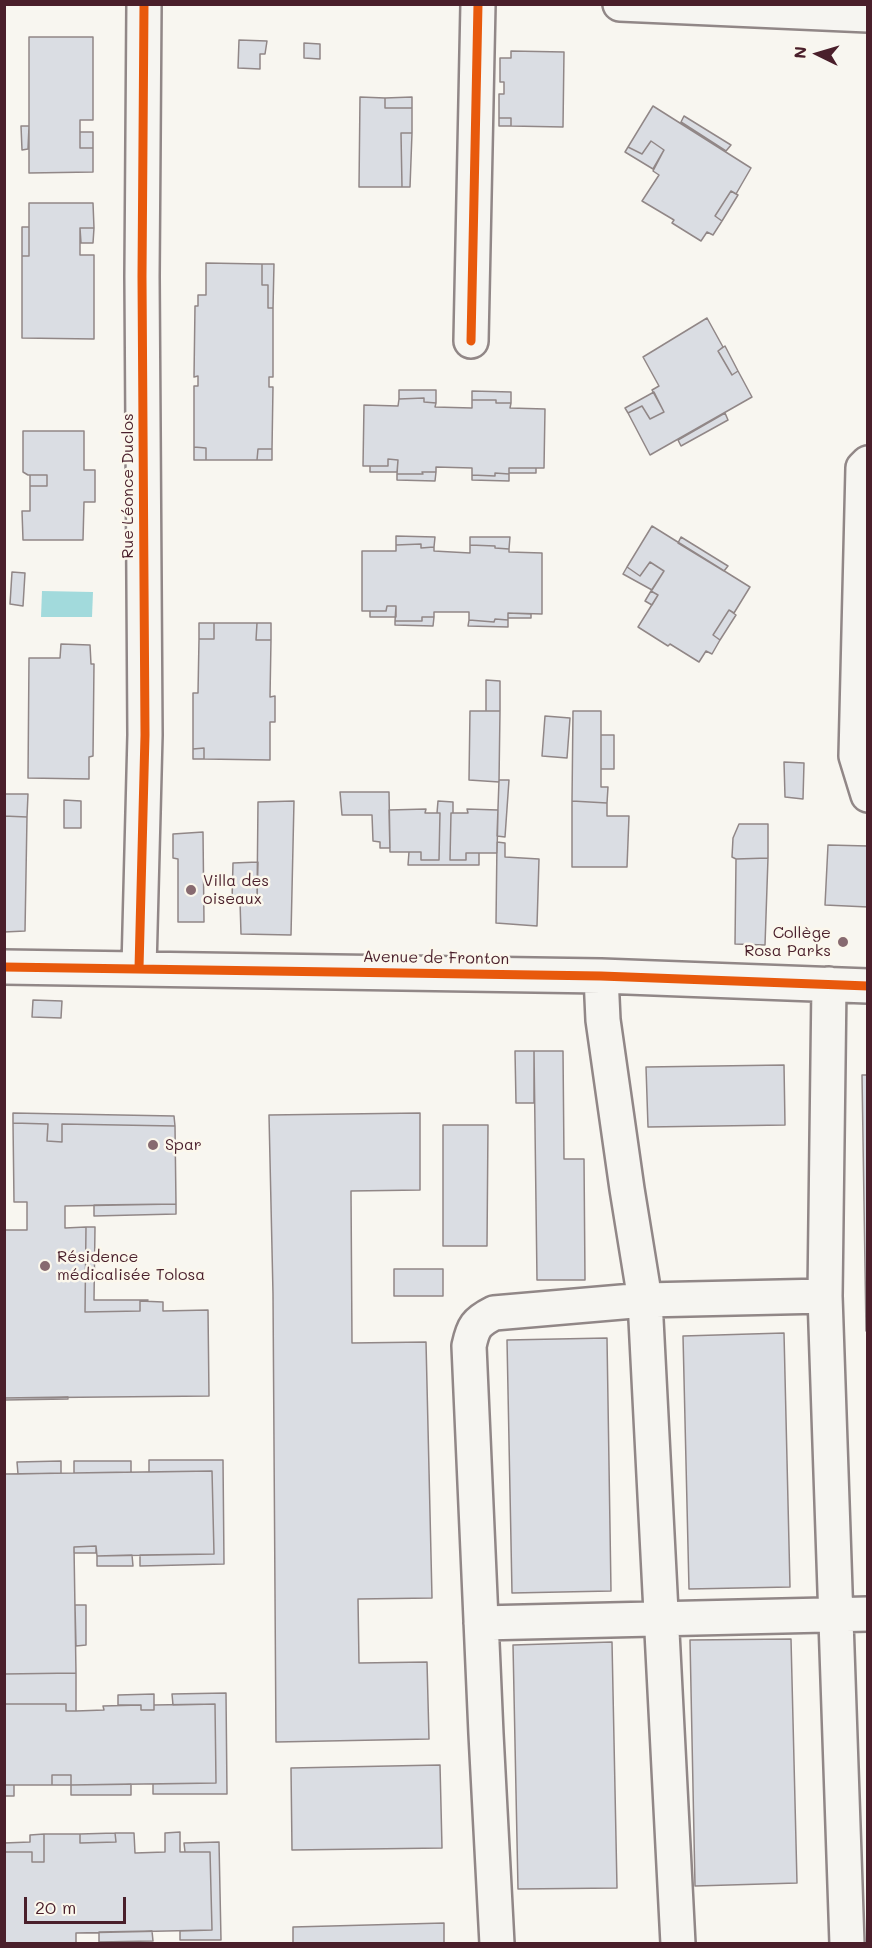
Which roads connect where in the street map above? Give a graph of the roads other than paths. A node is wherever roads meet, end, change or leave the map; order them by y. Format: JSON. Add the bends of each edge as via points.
{"nodes":[{"id":1,"x":144,"y":4,"type":"edge"},
{"id":2,"x":478,"y":4,"type":"edge"},
{"id":3,"x":620,"y":4,"type":"edge"},
{"id":4,"x":867,"y":15,"type":"edge"},
{"id":5,"x":471,"y":341,"type":"dead end"},
{"id":6,"x":867,"y":463,"type":"edge"},
{"id":7,"x":867,"y":795,"type":"edge"},
{"id":8,"x":4,"y":967,"type":"edge"},
{"id":9,"x":139,"y":968,"type":"junction"},
{"id":10,"x":601,"y":976,"type":"junction"},
{"id":11,"x":829,"y":984,"type":"junction"},
{"id":12,"x":867,"y":986,"type":"edge"},
{"id":13,"x":825,"y":1296,"type":"junction"},
{"id":14,"x":645,"y":1300,"type":"junction"},
{"id":15,"x":852,"y":1614,"type":"edge"},
{"id":16,"x":662,"y":1619,"type":"junction"},
{"id":17,"x":481,"y":1623,"type":"junction"},
{"id":18,"x":497,"y":1944,"type":"edge"},
{"id":19,"x":678,"y":1944,"type":"edge"},
{"id":20,"x":847,"y":1944,"type":"edge"}],
"edges":[{"from":1,"to":9,"type":"street","name":"Rue Léonce Duclos","via":[[145,735]]},
{"from":2,"to":5,"type":"street"},
{"from":3,"to":4,"type":"street"},
{"from":6,"to":7,"type":"street","via":[[863,468],[856,756]]},
{"from":8,"to":9,"type":"street","name":"Avenue de Fronton"},
{"from":9,"to":10,"type":"street","name":"Avenue de Fronton"},
{"from":10,"to":11,"type":"street","name":"Avenue de Fronton"},
{"from":10,"to":14,"type":"street","via":[[604,1031]]},
{"from":11,"to":12,"type":"street","name":"Avenue de Fronton"},
{"from":11,"to":13,"type":"street"},
{"from":13,"to":14,"type":"street"},
{"from":13,"to":15,"type":"street"},
{"from":14,"to":16,"type":"street"},
{"from":14,"to":17,"type":"street","via":[[494,1313],[472,1329],[469,1346]]},
{"from":15,"to":16,"type":"street"},
{"from":15,"to":20,"type":"street"},
{"from":16,"to":17,"type":"street"},
{"from":16,"to":19,"type":"street"},
{"from":17,"to":18,"type":"street"}]}
